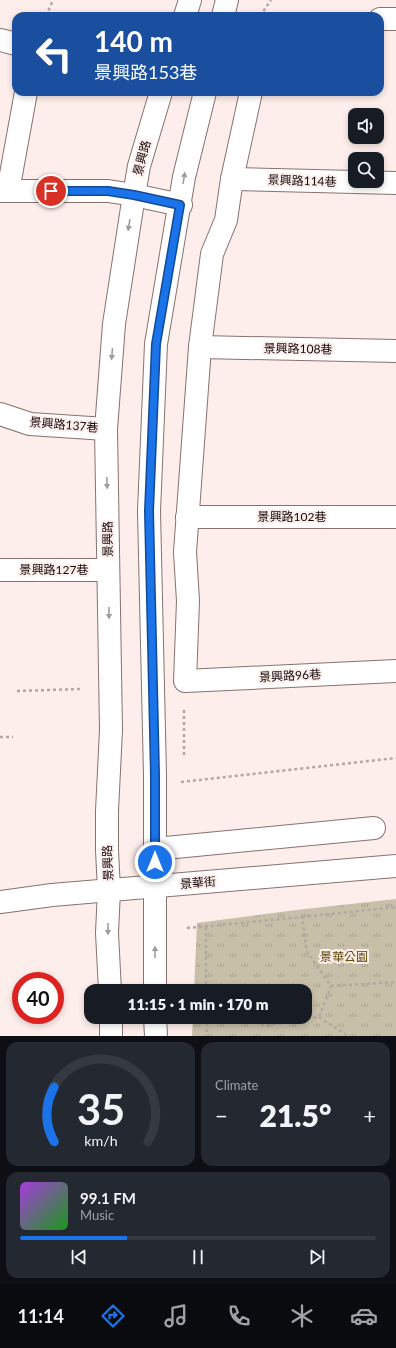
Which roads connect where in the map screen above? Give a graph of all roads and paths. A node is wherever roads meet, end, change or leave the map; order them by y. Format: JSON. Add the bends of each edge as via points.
{"nodes":[{"id":1,"x":53,"y":0,"type":"edge"},
{"id":2,"x":190,"y":0,"type":"edge"},
{"id":3,"x":227,"y":0,"type":"edge"},
{"id":4,"x":271,"y":0,"type":"edge"},
{"id":5,"x":48,"y":12,"type":"edge"},
{"id":6,"x":186,"y":12,"type":"edge"},
{"id":7,"x":224,"y":12,"type":"edge"},
{"id":8,"x":263,"y":12,"type":"edge"},
{"id":9,"x":384,"y":19,"type":"edge"},
{"id":10,"x":396,"y":19,"type":"edge"},
{"id":11,"x":0,"y":40,"type":"edge"},
{"id":12,"x":12,"y":43,"type":"edge"},
{"id":13,"x":25,"y":96,"type":"edge"},
{"id":14,"x":161,"y":96,"type":"edge"},
{"id":15,"x":204,"y":96,"type":"edge"},
{"id":16,"x":250,"y":96,"type":"edge"},
{"id":17,"x":232,"y":179,"type":"junction"},
{"id":18,"x":396,"y":183,"type":"edge"},
{"id":19,"x":4,"y":191,"type":"edge"},
{"id":20,"x":134,"y":195,"type":"junction"},
{"id":21,"x":180,"y":205,"type":"junction"},
{"id":22,"x":200,"y":347,"type":"junction"},
{"id":23,"x":396,"y":351,"type":"edge"},
{"id":24,"x":0,"y":414,"type":"edge"},
{"id":25,"x":106,"y":429,"type":"junction"},
{"id":26,"x":187,"y":517,"type":"junction"},
{"id":27,"x":396,"y":517,"type":"edge"},
{"id":28,"x":0,"y":570,"type":"edge"},
{"id":29,"x":108,"y":570,"type":"junction"},
{"id":30,"x":396,"y":671,"type":"edge"},
{"id":31,"x":185,"y":682,"type":"junction"},
{"id":32,"x":80,"y":689,"type":"dead end"},
{"id":33,"x":17,"y":691,"type":"dead end"},
{"id":34,"x":0,"y":737,"type":"edge"},
{"id":35,"x":13,"y":737,"type":"dead end"},
{"id":36,"x":184,"y":758,"type":"dead end"},
{"id":37,"x":396,"y":758,"type":"edge"},
{"id":38,"x":179,"y":782,"type":"dead end"},
{"id":39,"x":374,"y":828,"type":"dead end"},
{"id":40,"x":155,"y":849,"type":"junction"},
{"id":41,"x":396,"y":866,"type":"edge"},
{"id":42,"x":155,"y":887,"type":"junction"},
{"id":43,"x":109,"y":890,"type":"junction"},
{"id":44,"x":0,"y":902,"type":"edge"},
{"id":45,"x":396,"y":907,"type":"edge"},
{"id":46,"x":302,"y":917,"type":"junction"},
{"id":47,"x":206,"y":927,"type":"junction"},
{"id":48,"x":187,"y":928,"type":"dead end"},
{"id":49,"x":396,"y":982,"type":"edge"},
{"id":50,"x":110,"y":984,"type":"edge"},
{"id":51,"x":155,"y":984,"type":"edge"},
{"id":52,"x":206,"y":984,"type":"edge"},
{"id":53,"x":331,"y":986,"type":"junction"},
{"id":54,"x":319,"y":1017,"type":"junction"},
{"id":55,"x":312,"y":1018,"type":"edge"},
{"id":56,"x":111,"y":1024,"type":"edge"},
{"id":57,"x":156,"y":1024,"type":"edge"},
{"id":58,"x":207,"y":1024,"type":"edge"},
{"id":59,"x":260,"y":1024,"type":"edge"},
{"id":60,"x":276,"y":1024,"type":"edge"},
{"id":61,"x":112,"y":1036,"type":"edge"},
{"id":62,"x":156,"y":1036,"type":"edge"},
{"id":63,"x":207,"y":1036,"type":"edge"},
{"id":64,"x":348,"y":1036,"type":"edge"}],
"edges":[{"from":1,"to":5,"type":"path"},
{"from":2,"to":6,"type":"street"},
{"from":3,"to":7,"type":"street"},
{"from":4,"to":8,"type":"path"},
{"from":9,"to":10,"type":"street"},
{"from":11,"to":12,"type":"street"},
{"from":13,"to":19,"type":"street"},
{"from":14,"to":20,"type":"street","name":"景興路","via":[[139,166]]},
{"from":21,"to":15,"type":"street","one_way":true,"via":[[184,177]]},
{"from":16,"to":17,"type":"street"},
{"from":17,"to":18,"type":"street","name":"景興路114巷"},
{"from":17,"to":22,"type":"street","via":[[226,220],[212,254]]},
{"from":19,"to":20,"type":"street","via":[[108,191]]},
{"from":20,"to":21,"type":"street"},
{"from":20,"to":25,"type":"street","name":"景興路","one_way":true,"via":[[114,324]]},
{"from":21,"to":40,"type":"street","via":[[156,344],[149,511]]},
{"from":22,"to":23,"type":"street","name":"景興路108巷"},
{"from":22,"to":26,"type":"street"},
{"from":24,"to":25,"type":"street","name":"景興路137巷","via":[[30,424]]},
{"from":25,"to":29,"type":"street","name":"景興路","one_way":true},
{"from":26,"to":27,"type":"street","name":"景興路102巷"},
{"from":26,"to":31,"type":"street","via":[[185,552],[188,601]]},
{"from":28,"to":29,"type":"street","name":"景興路127巷"},
{"from":29,"to":43,"type":"street","name":"景興路","one_way":true,"via":[[111,730],[107,819]]},
{"from":30,"to":31,"type":"street","name":"景興路96巷"},
{"from":31,"to":36,"type":"path"},
{"from":32,"to":33,"type":"path"},
{"from":34,"to":35,"type":"path"},
{"from":37,"to":38,"type":"path"},
{"from":39,"to":40,"type":"street"},
{"from":40,"to":42,"type":"street"},
{"from":41,"to":42,"type":"street","name":"景華街"},
{"from":42,"to":43,"type":"street","name":"景華街"},
{"from":51,"to":42,"type":"street","one_way":true},
{"from":43,"to":44,"type":"street","name":"景華街"},
{"from":43,"to":50,"type":"street","name":"景興路","one_way":true},
{"from":45,"to":46,"type":"path"},
{"from":46,"to":47,"type":"path"},
{"from":46,"to":53,"type":"path","via":[[307,952]]},
{"from":47,"to":48,"type":"path"},
{"from":47,"to":52,"type":"path"},
{"from":49,"to":53,"type":"path"},
{"from":53,"to":54,"type":"path"},
{"from":54,"to":55,"type":"path"},
{"from":54,"to":64,"type":"path"},
{"from":56,"to":61,"type":"street"},
{"from":57,"to":62,"type":"street"},
{"from":58,"to":63,"type":"path"},
{"from":59,"to":60,"type":"path"}]}
